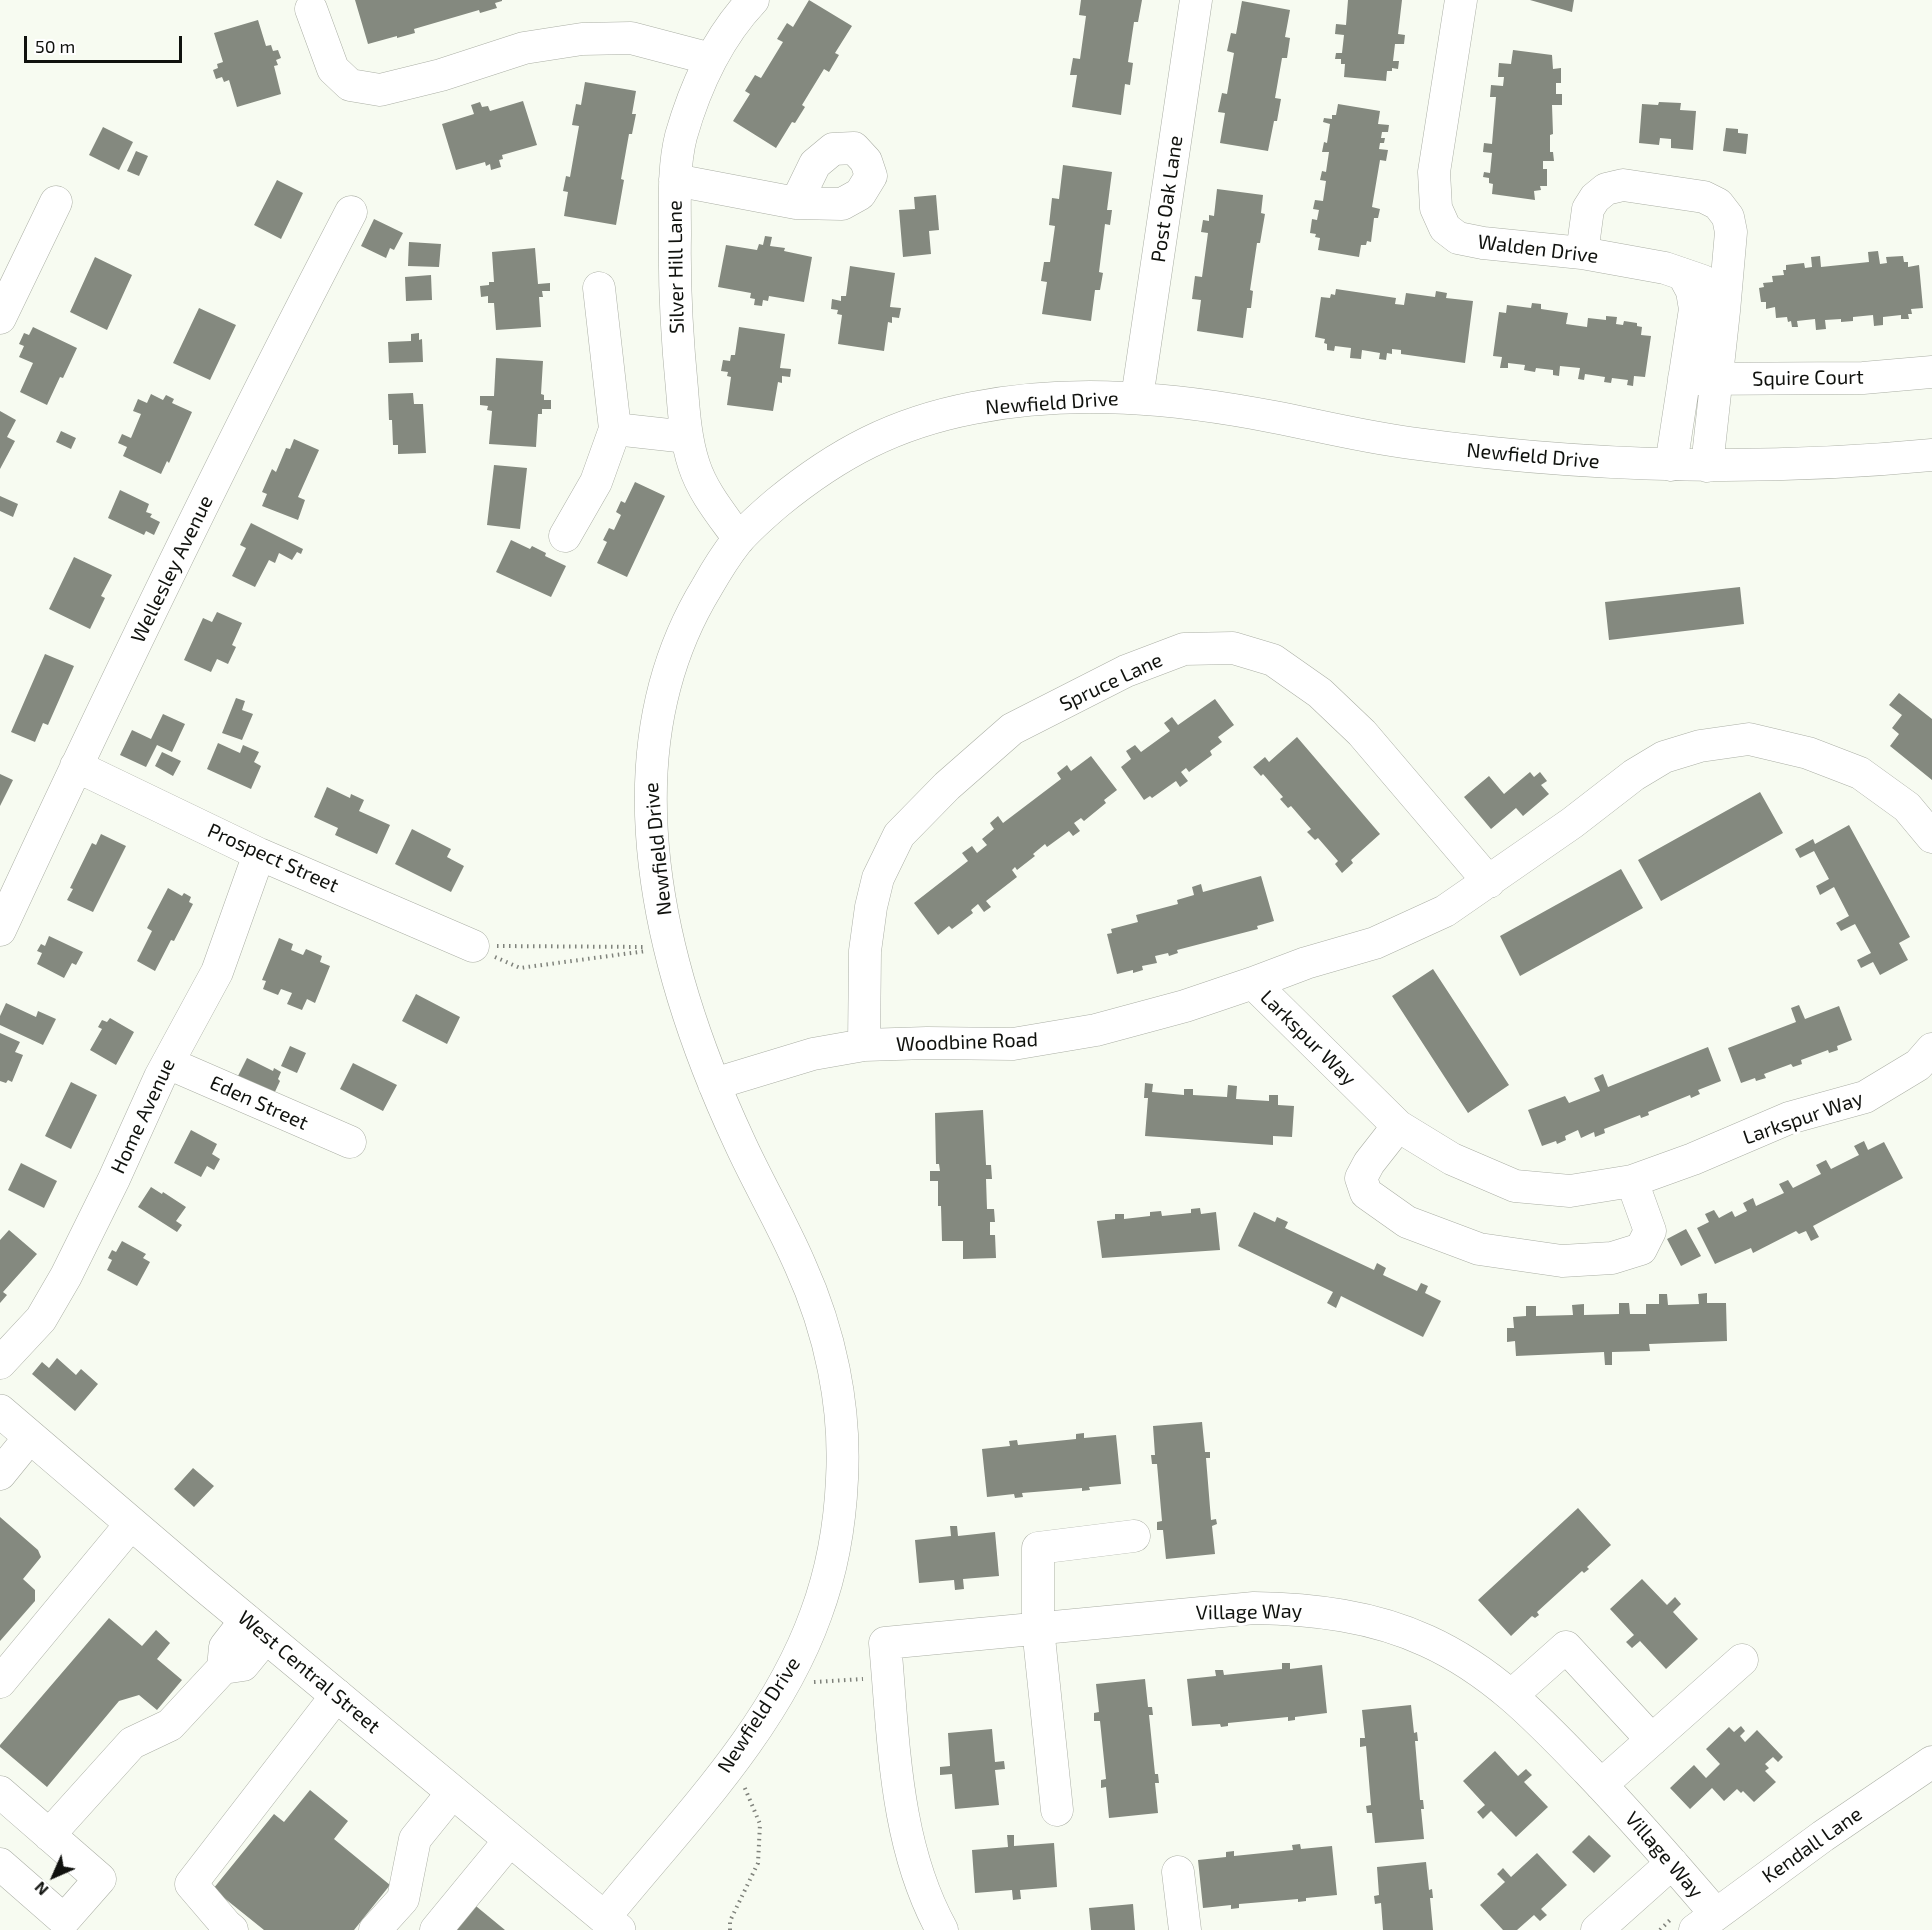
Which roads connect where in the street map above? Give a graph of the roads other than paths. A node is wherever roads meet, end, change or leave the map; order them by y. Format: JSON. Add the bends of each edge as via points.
{"nodes":[{"id":1,"x":753,"y":0,"type":"edge"},
{"id":2,"x":1196,"y":0,"type":"edge"},
{"id":3,"x":1461,"y":0,"type":"edge"},
{"id":4,"x":311,"y":9,"type":"dead end"},
{"id":5,"x":711,"y":59,"type":"junction"},
{"id":6,"x":675,"y":180,"type":"junction"},
{"id":7,"x":57,"y":202,"type":"dead end"},
{"id":8,"x":796,"y":203,"type":"dead end"},
{"id":9,"x":351,"y":212,"type":"dead end"},
{"id":10,"x":1582,"y":253,"type":"junction"},
{"id":11,"x":1684,"y":276,"type":"junction"},
{"id":12,"x":599,"y":288,"type":"dead end"},
{"id":13,"x":1724,"y":311,"type":"junction"},
{"id":14,"x":0,"y":318,"type":"edge"},
{"id":15,"x":1932,"y":372,"type":"edge"},
{"id":16,"x":1684,"y":379,"type":"junction"},
{"id":17,"x":1716,"y":380,"type":"junction"},
{"id":18,"x":1137,"y":398,"type":"junction"},
{"id":19,"x":615,"y":429,"type":"junction"},
{"id":20,"x":687,"y":436,"type":"junction"},
{"id":21,"x":1932,"y":455,"type":"edge"},
{"id":22,"x":1671,"y":465,"type":"junction"},
{"id":23,"x":1707,"y":466,"type":"junction"},
{"id":24,"x":565,"y":536,"type":"dead end"},
{"id":25,"x":739,"y":539,"type":"junction"},
{"id":26,"x":76,"y":765,"type":"junction"},
{"id":27,"x":1932,"y":837,"type":"edge"},
{"id":28,"x":259,"y":854,"type":"junction"},
{"id":29,"x":1489,"y":882,"type":"junction"},
{"id":30,"x":0,"y":930,"type":"edge"},
{"id":31,"x":473,"y":946,"type":"road end"},
{"id":32,"x":1253,"y":983,"type":"junction"},
{"id":33,"x":864,"y":1046,"type":"junction"},
{"id":34,"x":1932,"y":1049,"type":"edge"},
{"id":35,"x":168,"y":1063,"type":"junction"},
{"id":36,"x":714,"y":1084,"type":"junction"},
{"id":37,"x":1398,"y":1126,"type":"junction"},
{"id":38,"x":350,"y":1142,"type":"dead end"},
{"id":39,"x":1632,"y":1181,"type":"junction"},
{"id":40,"x":0,"y":1364,"type":"edge"},
{"id":41,"x":0,"y":1411,"type":"edge"},
{"id":42,"x":30,"y":1437,"type":"junction"},
{"id":43,"x":0,"y":1474,"type":"edge"},
{"id":44,"x":131,"y":1524,"type":"junction"},
{"id":45,"x":1134,"y":1536,"type":"dead end"},
{"id":46,"x":256,"y":1628,"type":"junction"},
{"id":47,"x":1038,"y":1628,"type":"junction"},
{"id":48,"x":1742,"y":1660,"type":"dead end"},
{"id":49,"x":0,"y":1682,"type":"edge"},
{"id":50,"x":337,"y":1695,"type":"junction"},
{"id":51,"x":1512,"y":1695,"type":"junction"},
{"id":52,"x":1652,"y":1740,"type":"junction"},
{"id":53,"x":1932,"y":1762,"type":"edge"},
{"id":54,"x":1601,"y":1785,"type":"junction"},
{"id":55,"x":0,"y":1792,"type":"edge"},
{"id":56,"x":453,"y":1792,"type":"junction"},
{"id":57,"x":1057,"y":1810,"type":"dead end"},
{"id":58,"x":49,"y":1835,"type":"junction"},
{"id":59,"x":510,"y":1840,"type":"junction"},
{"id":60,"x":1672,"y":1863,"type":"junction"},
{"id":61,"x":0,"y":1864,"type":"edge"},
{"id":62,"x":1178,"y":1872,"type":"dead end"},
{"id":63,"x":1705,"y":1922,"type":"edge"},
{"id":64,"x":612,"y":1924,"type":"edge"},
{"id":65,"x":232,"y":1930,"type":"edge"},
{"id":66,"x":375,"y":1930,"type":"edge"},
{"id":67,"x":436,"y":1930,"type":"edge"},
{"id":68,"x":942,"y":1930,"type":"edge"},
{"id":69,"x":1185,"y":1930,"type":"edge"},
{"id":70,"x":1597,"y":1930,"type":"edge"}],
"edges":[{"from":1,"to":5,"type":"street","name":"Silver Hill Lane"},
{"from":2,"to":18,"type":"street","name":"Post Oak Lane"},
{"from":3,"to":10,"type":"street","name":"Walden Drive","via":[[1434,172],[1436,208],[1445,228],[1458,238],[1483,243]]},
{"from":4,"to":5,"type":"street","via":[[333,69],[350,85],[380,90],[524,48],[582,39],[631,38]]},
{"from":5,"to":6,"type":"street","name":"Silver Hill Lane","via":[[681,137]]},
{"from":6,"to":8,"type":"street"},
{"from":6,"to":20,"type":"street","name":"Silver Hill Lane","via":[[676,328]]},
{"from":7,"to":14,"type":"street"},
{"from":9,"to":26,"type":"street","name":"Wellesley Avenue","via":[[268,370]]},
{"from":10,"to":11,"type":"street","name":"Walden Drive","via":[[1665,268]]},
{"from":10,"to":13,"type":"street","via":[[1588,209],[1606,189],[1623,185],[1704,197],[1718,204],[1728,216],[1731,232]]},
{"from":11,"to":13,"type":"street","name":"Walden Drive","via":[[1702,281],[1716,293]]},
{"from":11,"to":16,"type":"street","via":[[1695,309]]},
{"from":12,"to":19,"type":"street"},
{"from":13,"to":17,"type":"street"},
{"from":15,"to":17,"type":"street","name":"Squire Court","via":[[1863,378]]},
{"from":16,"to":17,"type":"street","name":"Squire Court"},
{"from":16,"to":22,"type":"street"},
{"from":17,"to":23,"type":"street"},
{"from":18,"to":22,"type":"street","name":"Newfield Drive","via":[[1236,410],[1360,435],[1518,457]]},
{"from":18,"to":25,"type":"street","name":"Newfield Drive","via":[[1096,396],[1013,402],[953,413],[896,430],[826,465]]},
{"from":19,"to":20,"type":"street"},
{"from":19,"to":24,"type":"street","via":[[596,482]]},
{"from":20,"to":25,"type":"street","name":"Silver Hill Lane","via":[[706,491]]},
{"from":21,"to":23,"type":"street","name":"Newfield Drive","via":[[1846,463]]},
{"from":22,"to":23,"type":"street","name":"Newfield Drive"},
{"from":25,"to":36,"type":"street","name":"Newfield Drive","via":[[698,602],[668,671],[651,751],[654,855],[669,947]]},
{"from":26,"to":28,"type":"street","name":"Prospect Street"},
{"from":26,"to":30,"type":"street","name":"Wellesley Avenue"},
{"from":27,"to":29,"type":"street","name":"Larkspur Way","via":[[1907,807],[1860,772],[1808,753],[1749,739],[1700,746],[1664,758],[1634,775]]},
{"from":28,"to":31,"type":"street","name":"Prospect Street"},
{"from":28,"to":35,"type":"street","name":"Home Avenue","via":[[217,972]]},
{"from":29,"to":32,"type":"street","name":"Larkspur Way","via":[[1445,911],[1375,943]]},
{"from":29,"to":33,"type":"street","name":"Spruce Lane","via":[[1362,733],[1320,693],[1273,660],[1233,648],[1184,649],[1126,670],[1012,729],[899,835],[878,878],[871,907],[865,951]]},
{"from":32,"to":33,"type":"street","name":"Woodbine Road","via":[[1118,1024],[1033,1041]]},
{"from":32,"to":37,"type":"street","name":"Larkspur Way"},
{"from":33,"to":36,"type":"street","name":"Woodbine Road","via":[[813,1054]]},
{"from":34,"to":39,"type":"street","name":"Larkspur Way","via":[[1918,1065],[1865,1097],[1789,1118],[1693,1160]]},
{"from":35,"to":38,"type":"street","name":"Eden Street"},
{"from":35,"to":40,"type":"street","name":"Home Avenue","via":[[66,1276],[41,1319]]},
{"from":36,"to":64,"type":"street","name":"Newfield Drive","via":[[799,1261],[826,1337],[842,1427],[838,1524],[817,1613],[784,1683],[733,1761]]},
{"from":37,"to":39,"type":"street","name":"Larkspur Way","via":[[1452,1160],[1515,1186],[1570,1191]]},
{"from":37,"to":39,"type":"street","via":[[1361,1178],[1366,1193],[1407,1222],[1479,1249],[1562,1261],[1612,1258],[1641,1249],[1650,1231]]},
{"from":41,"to":42,"type":"main road","name":"West Central Street"},
{"from":42,"to":43,"type":"street"},
{"from":42,"to":44,"type":"main road","name":"West Central Street"},
{"from":44,"to":46,"type":"main road","name":"West Central Street"},
{"from":44,"to":49,"type":"street"},
{"from":45,"to":47,"type":"street","via":[[1038,1548]]},
{"from":46,"to":50,"type":"main road","name":"West Central Street"},
{"from":46,"to":58,"type":"street","via":[[243,1665],[223,1668],[170,1725],[132,1743]]},
{"from":47,"to":51,"type":"street","name":"Village Way","via":[[1254,1608],[1322,1612],[1393,1628],[1427,1641],[1488,1676]]},
{"from":47,"to":57,"type":"street"},
{"from":47,"to":68,"type":"street","name":"Village Way","via":[[885,1644],[903,1814],[920,1881]]},
{"from":48,"to":52,"type":"street"},
{"from":50,"to":56,"type":"main road","name":"West Central Street"},
{"from":50,"to":65,"type":"street","via":[[191,1884]]},
{"from":51,"to":52,"type":"street","via":[[1566,1647]]},
{"from":51,"to":54,"type":"street","name":"Village Way"},
{"from":52,"to":54,"type":"street"},
{"from":53,"to":63,"type":"street","name":"Kendall Lane"},
{"from":54,"to":60,"type":"street","name":"Village Way"},
{"from":55,"to":58,"type":"street"},
{"from":56,"to":59,"type":"main road","name":"West Central Street"},
{"from":56,"to":66,"type":"street","via":[[415,1839],[403,1899]]},
{"from":58,"to":61,"type":"street","via":[[100,1879],[64,1920]]},
{"from":59,"to":64,"type":"main road","name":"West Central Street"},
{"from":59,"to":67,"type":"street"},
{"from":60,"to":63,"type":"street","name":"Village Way"},
{"from":60,"to":70,"type":"street"},
{"from":62,"to":69,"type":"street"}]}
